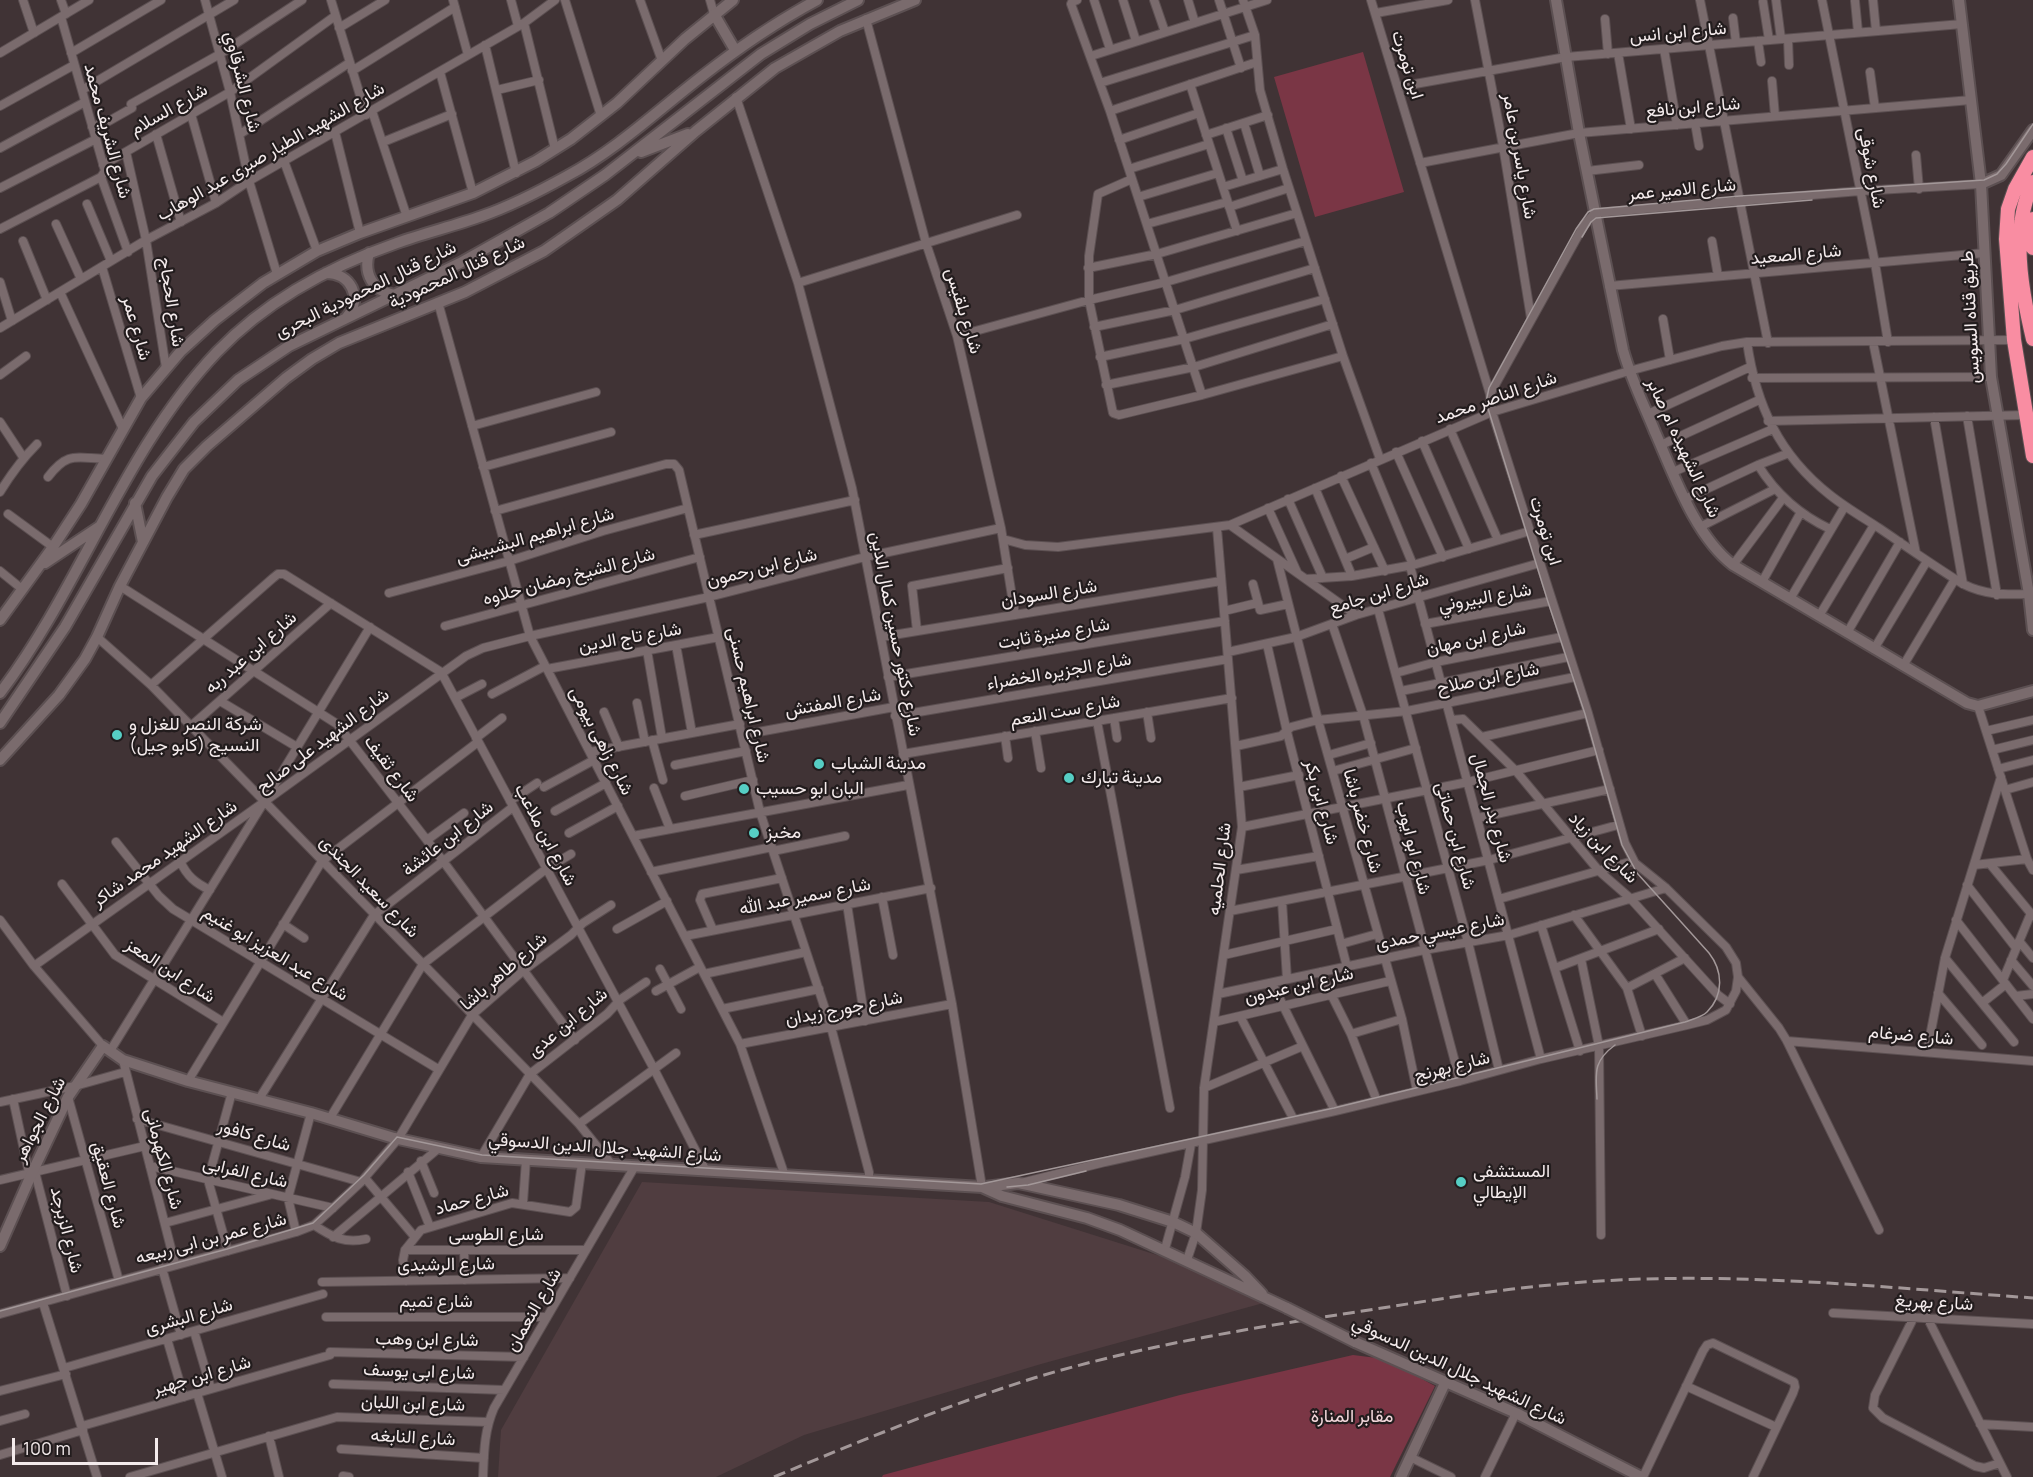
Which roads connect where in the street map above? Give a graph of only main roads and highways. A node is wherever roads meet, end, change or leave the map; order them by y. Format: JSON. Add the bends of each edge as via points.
{"nodes":[{"id":1,"x":733,"y":0,"type":"edge"},
{"id":2,"x":817,"y":0,"type":"edge"},
{"id":3,"x":858,"y":0,"type":"edge"},
{"id":4,"x":915,"y":0,"type":"edge"},
{"id":5,"x":1556,"y":0,"type":"edge"},
{"id":6,"x":1959,"y":0,"type":"edge"},
{"id":7,"x":714,"y":14,"type":"junction"},
{"id":8,"x":735,"y":50,"type":"junction"},
{"id":9,"x":2033,"y":130,"type":"edge"},
{"id":10,"x":696,"y":131,"type":"junction"},
{"id":11,"x":632,"y":155,"type":"junction"},
{"id":12,"x":2033,"y":157,"type":"edge"},
{"id":13,"x":2029,"y":180,"type":"edge"},
{"id":14,"x":1981,"y":184,"type":"junction"},
{"id":15,"x":2033,"y":219,"type":"edge"},
{"id":16,"x":2033,"y":248,"type":"edge"},
{"id":17,"x":369,"y":253,"type":"junction"},
{"id":18,"x":326,"y":273,"type":"junction"},
{"id":19,"x":394,"y":295,"type":"junction"},
{"id":20,"x":347,"y":317,"type":"junction"},
{"id":21,"x":2033,"y":339,"type":"edge"},
{"id":22,"x":2033,"y":456,"type":"edge"},
{"id":23,"x":135,"y":503,"type":"junction"},
{"id":24,"x":102,"y":525,"type":"junction"},
{"id":25,"x":143,"y":542,"type":"junction"},
{"id":26,"x":38,"y":568,"type":"junction"},
{"id":27,"x":0,"y":620,"type":"edge"},
{"id":28,"x":2033,"y":630,"type":"edge"},
{"id":29,"x":2033,"y":691,"type":"edge"},
{"id":30,"x":0,"y":693,"type":"edge"},
{"id":31,"x":0,"y":723,"type":"edge"},
{"id":32,"x":0,"y":760,"type":"edge"},
{"id":33,"x":107,"y":1049,"type":"joint"},
{"id":34,"x":981,"y":1187,"type":"junction"},
{"id":35,"x":0,"y":1246,"type":"edge"},
{"id":36,"x":1264,"y":1296,"type":"junction"},
{"id":37,"x":1444,"y":1383,"type":"junction"},
{"id":38,"x":1628,"y":1474,"type":"edge"},
{"id":39,"x":1401,"y":1477,"type":"edge"},
{"id":40,"x":1642,"y":1477,"type":"edge"}],
"edges":[{"from":1,"to":7,"type":"main road"},
{"from":2,"to":8,"type":"main road","name":"شارع قنال المحمودية البحرى"},
{"from":3,"to":11,"type":"main road","name":"شارع قنال المحمودية البحرى","via":[[761,54]]},
{"from":4,"to":10,"type":"main road","name":"شارع قنال المحمودية","via":[[840,31],[796,55]]},
{"from":5,"to":29,"type":"main road","name":"شارع الشهيده ام صابر","via":[[1609,286],[1629,371],[1685,499],[1714,548],[1733,565],[1967,703],[1978,706]]},
{"from":6,"to":14,"type":"main road","name":"طريق قناه السويس"},
{"from":7,"to":8,"type":"main road"},
{"from":7,"to":26,"type":"main road","via":[[601,116],[516,173],[317,251],[276,274],[214,321],[141,398],[81,504]]},
{"from":8,"to":17,"type":"main road","name":"شارع قنال المحمودية البحرى","via":[[626,137],[570,175],[510,205]]},
{"from":9,"to":14,"type":"main road","via":[[2001,176]]},
{"from":10,"to":11,"type":"main road"},
{"from":10,"to":25,"type":"main road","name":"شارع قنال المحمودية","via":[[618,200],[570,235],[492,280],[332,347],[286,378],[184,469]]},
{"from":11,"to":19,"type":"main road","name":"شارع قنال المحمودية البحرى","via":[[520,231]]},
{"from":12,"to":13,"type":"highway"},
{"from":13,"to":21,"type":"highway","via":[[2020,244],[2023,292]]},
{"from":13,"to":22,"type":"highway","via":[[2008,210],[2006,226],[2010,308]]},
{"from":14,"to":28,"type":"main road","name":"طريق قناه السويس","via":[[1991,377]]},
{"from":15,"to":16,"type":"highway"},
{"from":17,"to":18,"type":"main road","name":"شارع قنال المحمودية البحرى"},
{"from":17,"to":19,"type":"main road","via":[[366,267],[370,280],[381,291]]},
{"from":18,"to":20,"type":"main road","via":[[342,276],[352,288],[355,303]]},
{"from":18,"to":24,"type":"main road","name":"شارع قنال المحمودية البحرى","via":[[252,321],[205,365],[149,440]]},
{"from":19,"to":20,"type":"main road","name":"شارع قنال المحمودية البحرى"},
{"from":20,"to":23,"type":"main road","name":"شارع قنال المحمودية البحرى","via":[[272,356],[222,393],[172,448]]},
{"from":23,"to":25,"type":"main road"},
{"from":23,"to":31,"type":"main road","name":"شارع قنال المحمودية البحرى","via":[[65,627]]},
{"from":24,"to":26,"type":"main road"},
{"from":24,"to":30,"type":"main road","name":"شارع قنال المحمودية البحرى","via":[[49,621]]},
{"from":25,"to":32,"type":"main road","name":"شارع قنال المحمودية","via":[[82,664]]},
{"from":26,"to":27,"type":"main road"},
{"from":33,"to":34,"type":"main road","name":"شارع الشهيد جلال الدين الدسوقي","via":[[123,1060],[188,1081],[398,1139],[481,1157]]},
{"from":33,"to":35,"type":"main road","name":"شارع الجواهر","via":[[68,1097]]},
{"from":34,"to":36,"type":"main road","name":"شارع الشهيد جلال الدين الدسوقي","via":[[1120,1230]]},
{"from":34,"to":36,"type":"main road","name":"شارع الشهيد جلال الدين الدسوقي","via":[[1018,1184],[1119,1205],[1173,1222],[1196,1233]]},
{"from":36,"to":37,"type":"main road","name":"شارع الشهيد جلال الدين الدسوقي","bridge":true},
{"from":37,"to":38,"type":"main road","name":"شارع الشهيد جلال الدين الدسوقي","via":[[1516,1413]]},
{"from":37,"to":39,"type":"main road"},
{"from":38,"to":40,"type":"main road","name":"شارع الشهيد جلال الدين الدسوقي"}]}
